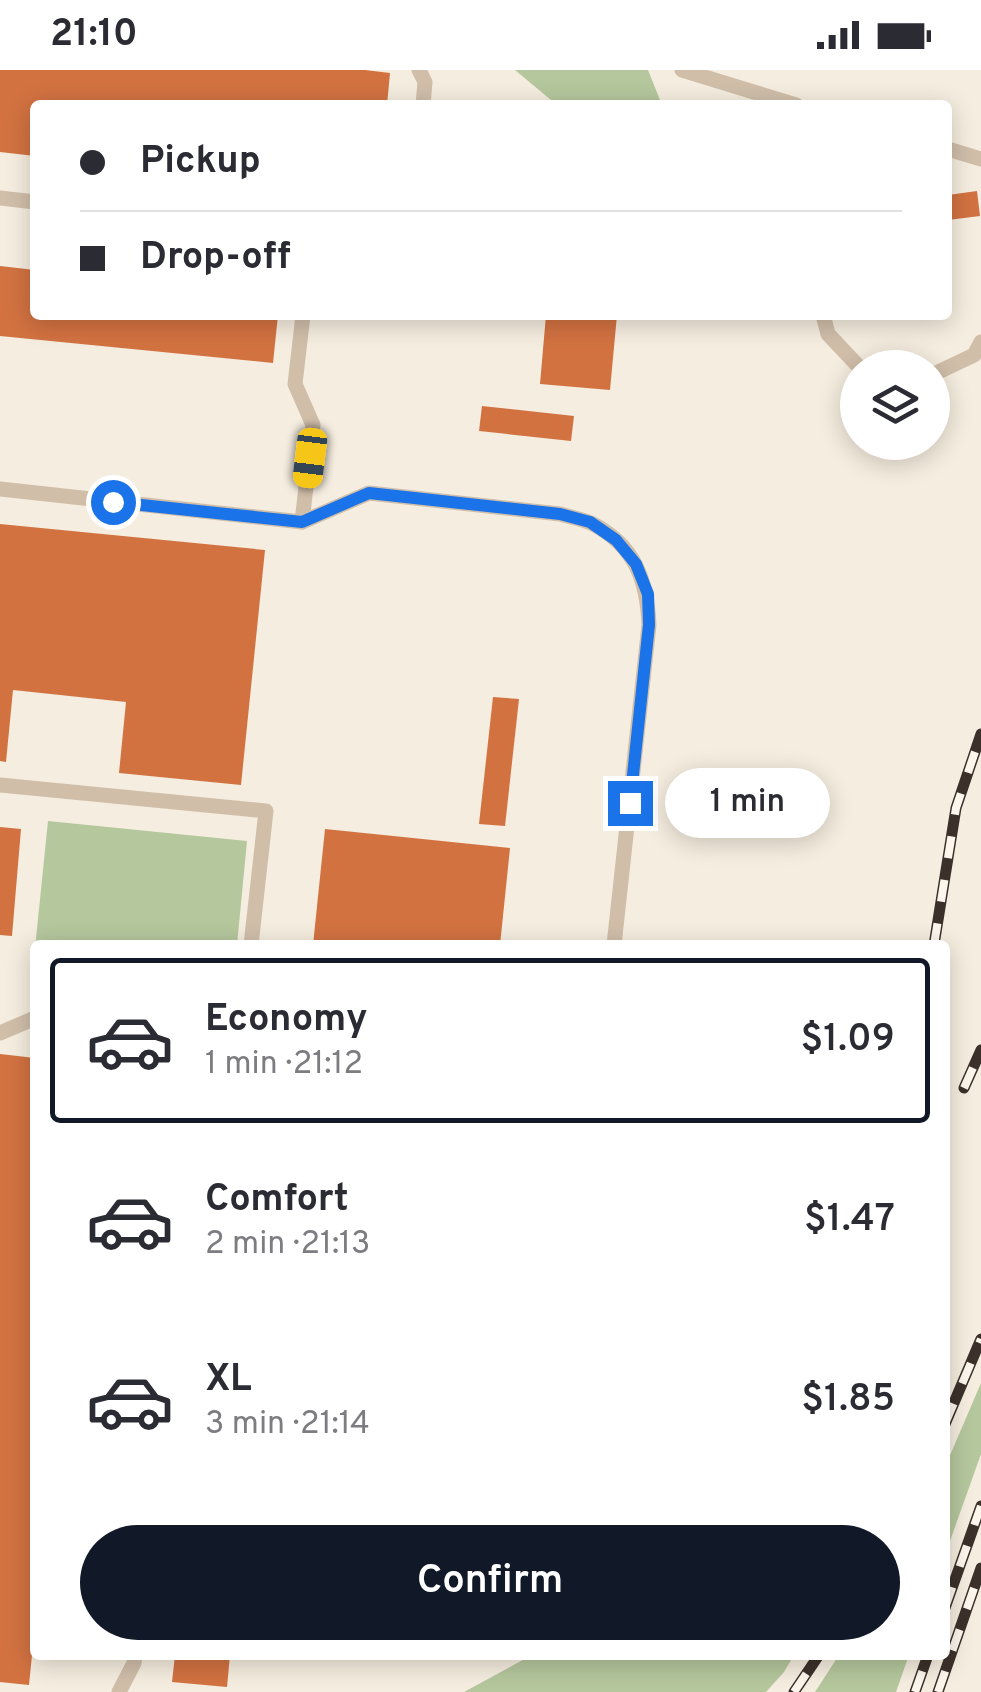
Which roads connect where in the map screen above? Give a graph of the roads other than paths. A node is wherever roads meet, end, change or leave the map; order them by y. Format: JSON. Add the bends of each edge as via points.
{"nodes":[{"id":1,"x":419,"y":70,"type":"edge"},
{"id":2,"x":682,"y":70,"type":"edge"},
{"id":3,"x":423,"y":100,"type":"edge"},
{"id":4,"x":779,"y":100,"type":"edge"},
{"id":5,"x":952,"y":150,"type":"edge"},
{"id":6,"x":981,"y":159,"type":"edge"},
{"id":7,"x":0,"y":198,"type":"edge"},
{"id":8,"x":30,"y":201,"type":"edge"},
{"id":9,"x":302,"y":320,"type":"edge"},
{"id":10,"x":824,"y":320,"type":"edge"},
{"id":11,"x":981,"y":342,"type":"edge"},
{"id":12,"x":843,"y":350,"type":"edge"},
{"id":13,"x":950,"y":367,"type":"edge"},
{"id":14,"x":0,"y":489,"type":"edge"},
{"id":15,"x":302,"y":522,"type":"junction"},
{"id":16,"x":0,"y":785,"type":"edge"},
{"id":17,"x":252,"y":940,"type":"edge"},
{"id":18,"x":615,"y":940,"type":"edge"},
{"id":19,"x":30,"y":1020,"type":"edge"},
{"id":20,"x":0,"y":1033,"type":"edge"},
{"id":21,"x":134,"y":1660,"type":"edge"},
{"id":22,"x":119,"y":1692,"type":"edge"}],
"edges":[{"from":1,"to":3,"type":"lane"},
{"from":2,"to":4,"type":"lane"},
{"from":5,"to":6,"type":"lane"},
{"from":7,"to":8,"type":"lane"},
{"from":9,"to":15,"type":"lane","via":[[295,384],[314,425]]},
{"from":10,"to":12,"type":"lane"},
{"from":11,"to":13,"type":"lane","via":[[974,355]]},
{"from":14,"to":15,"type":"lane"},
{"from":15,"to":18,"type":"lane","via":[[369,493],[560,514],[590,522],[636,564],[648,594],[649,625]]},
{"from":16,"to":17,"type":"lane","via":[[266,811]]},
{"from":19,"to":20,"type":"lane"},
{"from":21,"to":22,"type":"lane"}]}
